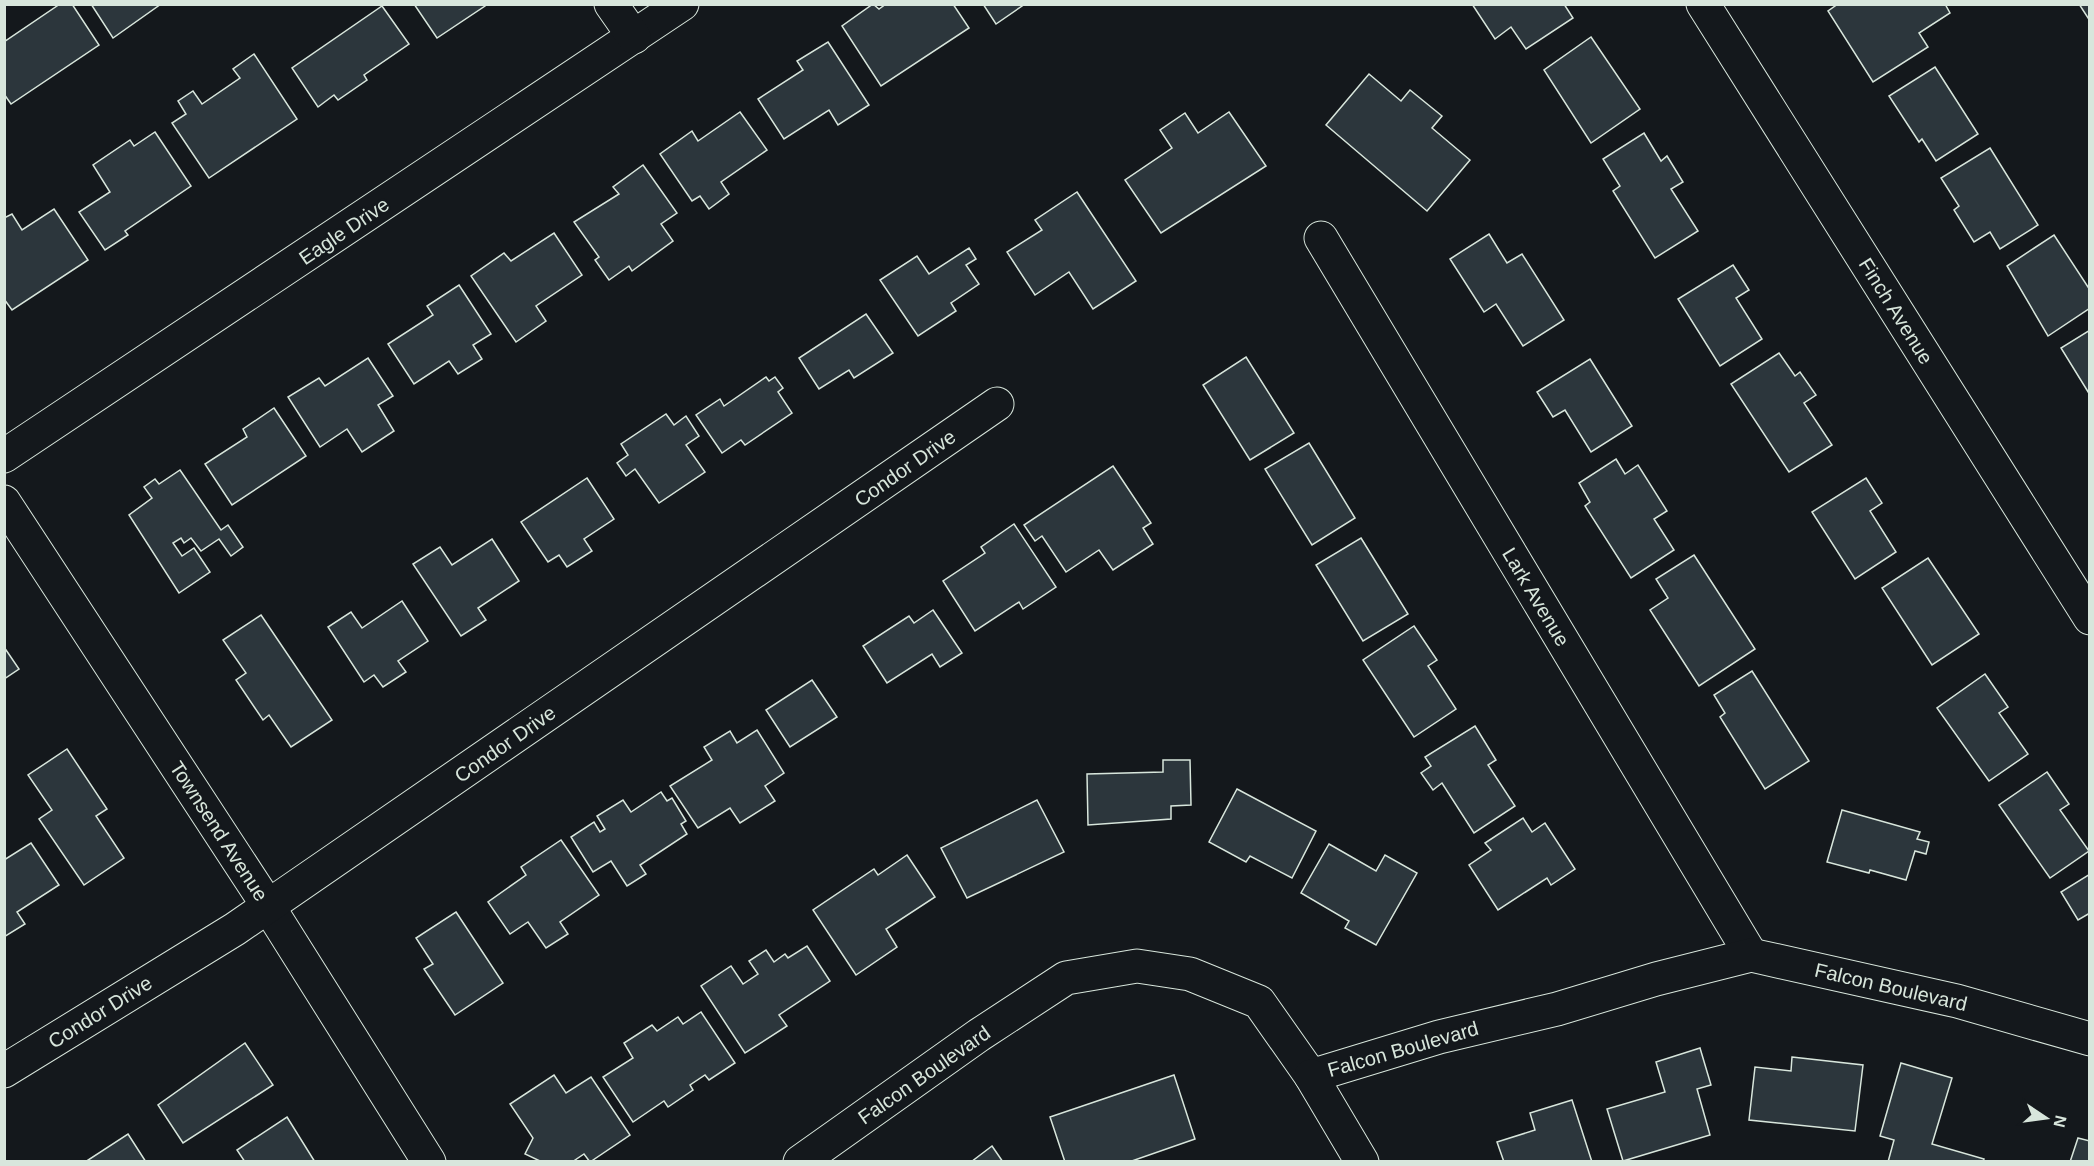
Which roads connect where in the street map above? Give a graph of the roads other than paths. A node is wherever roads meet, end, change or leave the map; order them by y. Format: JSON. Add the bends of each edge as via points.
{"nodes":[{"id":1,"x":611,"y":4,"type":"edge"},
{"id":2,"x":682,"y":4,"type":"edge"},
{"id":3,"x":1703,"y":4,"type":"edge"},
{"id":4,"x":634,"y":38,"type":"junction"},
{"id":5,"x":1320,"y":238,"type":"dead end"},
{"id":6,"x":997,"y":404,"type":"dead end"},
{"id":7,"x":4,"y":456,"type":"edge"},
{"id":8,"x":4,"y":502,"type":"edge"},
{"id":9,"x":2090,"y":618,"type":"edge"},
{"id":10,"x":268,"y":906,"type":"junction"},
{"id":11,"x":1751,"y":955,"type":"junction"},
{"id":12,"x":2090,"y":1039,"type":"edge"},
{"id":13,"x":4,"y":1071,"type":"edge"},
{"id":14,"x":1311,"y":1076,"type":"junction"},
{"id":15,"x":429,"y":1161,"type":"edge"},
{"id":16,"x":800,"y":1161,"type":"edge"},
{"id":17,"x":1362,"y":1161,"type":"edge"}],
"edges":[{"from":1,"to":4,"type":"street"},
{"from":2,"to":4,"type":"street","name":"Eagle Drive"},
{"from":3,"to":9,"type":"street","name":"Finch Avenue"},
{"from":4,"to":7,"type":"street","name":"Eagle Drive"},
{"from":5,"to":11,"type":"street","name":"Lark Avenue"},
{"from":6,"to":10,"type":"street","name":"Condor Drive"},
{"from":8,"to":10,"type":"street","name":"Townsend Avenue"},
{"from":10,"to":13,"type":"street","name":"Condor Drive"},
{"from":10,"to":15,"type":"street","name":"Townsend Avenue"},
{"from":11,"to":12,"type":"street","name":"Falcon Boulevard","via":[[1957,1001]]},
{"from":11,"to":14,"type":"street","name":"Falcon Boulevard","via":[[1439,1037]]},
{"from":14,"to":16,"type":"street","name":"Falcon Boulevard","via":[[1259,1002],[1190,974],[1137,966],[1066,978]]},
{"from":14,"to":17,"type":"street"}]}
